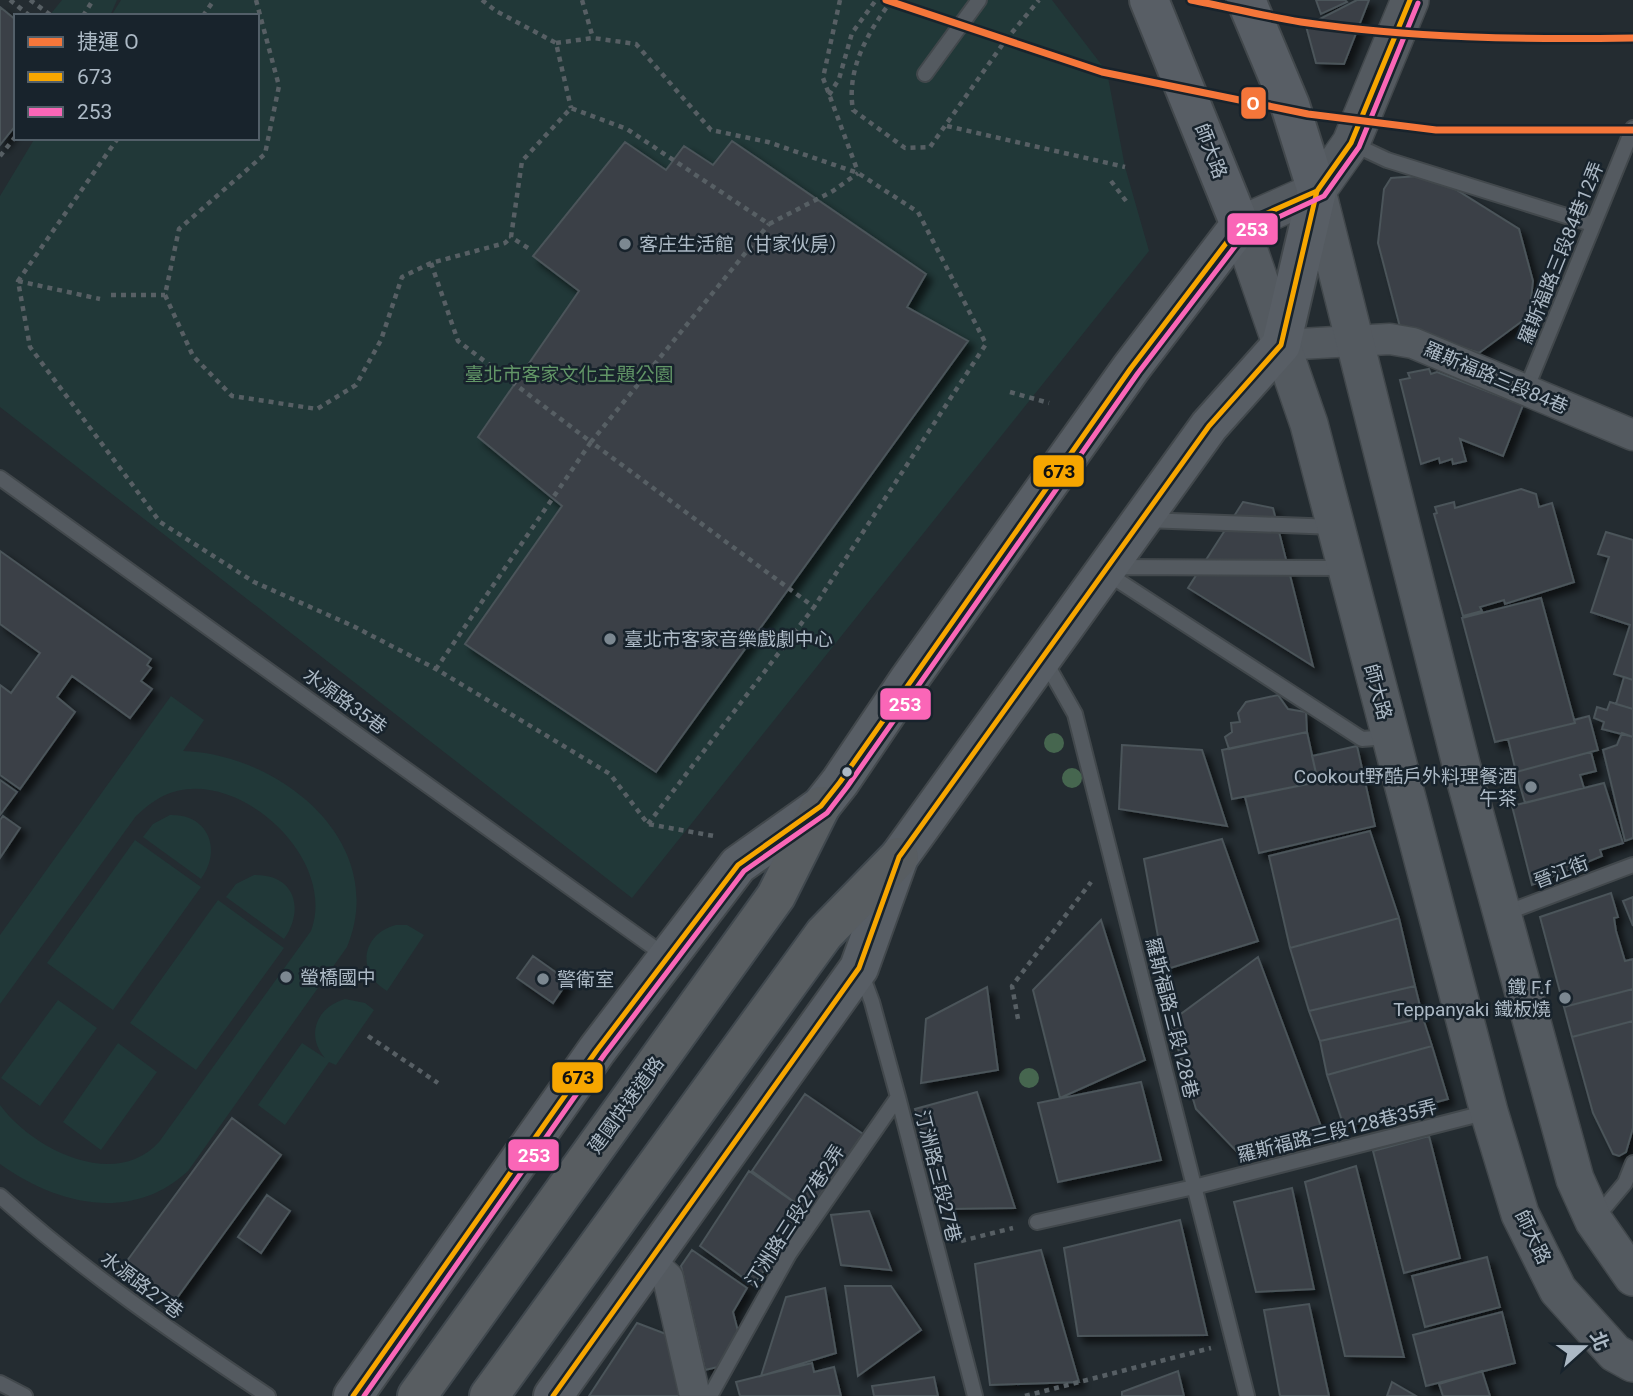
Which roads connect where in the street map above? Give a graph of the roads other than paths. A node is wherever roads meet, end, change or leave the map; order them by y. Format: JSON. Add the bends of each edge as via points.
{"nodes":[{"id":1,"x":979,"y":0,"type":"edge"},
{"id":2,"x":1149,"y":0,"type":"edge"},
{"id":3,"x":1246,"y":0,"type":"edge"},
{"id":4,"x":1410,"y":0,"type":"edge"},
{"id":5,"x":925,"y":74,"type":"dead end"},
{"id":6,"x":1633,"y":128,"type":"edge"},
{"id":7,"x":1351,"y":143,"type":"junction"},
{"id":8,"x":1318,"y":191,"type":"junction"},
{"id":9,"x":1592,"y":224,"type":"junction"},
{"id":10,"x":1240,"y":225,"type":"junction"},
{"id":11,"x":1356,"y":341,"type":"junction"},
{"id":12,"x":1281,"y":345,"type":"junction"},
{"id":13,"x":1525,"y":392,"type":"junction"},
{"id":14,"x":1633,"y":435,"type":"edge"},
{"id":15,"x":0,"y":478,"type":"edge"},
{"id":16,"x":1141,"y":520,"type":"junction"},
{"id":17,"x":1336,"y":527,"type":"junction"},
{"id":18,"x":1346,"y":568,"type":"junction"},
{"id":19,"x":1106,"y":569,"type":"junction"},
{"id":20,"x":1043,"y":657,"type":"junction"},
{"id":21,"x":1390,"y":737,"type":"junction"},
{"id":22,"x":821,"y":806,"type":"junction"},
{"id":23,"x":899,"y":857,"type":"junction"},
{"id":24,"x":1633,"y":865,"type":"edge"},
{"id":25,"x":1503,"y":914,"type":"junction"},
{"id":26,"x":667,"y":957,"type":"junction"},
{"id":27,"x":859,"y":968,"type":"junction"},
{"id":28,"x":898,"y":1097,"type":"junction"},
{"id":29,"x":1489,"y":1112,"type":"junction"},
{"id":30,"x":1633,"y":1163,"type":"edge"},
{"id":31,"x":1194,"y":1187,"type":"junction"},
{"id":32,"x":0,"y":1196,"type":"edge"},
{"id":33,"x":1594,"y":1221,"type":"junction"},
{"id":34,"x":1037,"y":1222,"type":"road end"},
{"id":35,"x":650,"y":1261,"type":"junction"},
{"id":36,"x":1633,"y":1277,"type":"edge"},
{"id":37,"x":1633,"y":1363,"type":"edge"},
{"id":38,"x":0,"y":1383,"type":"edge"},
{"id":39,"x":25,"y":1396,"type":"edge"},
{"id":40,"x":268,"y":1396,"type":"edge"},
{"id":41,"x":354,"y":1396,"type":"edge"},
{"id":42,"x":416,"y":1396,"type":"edge"},
{"id":43,"x":489,"y":1396,"type":"edge"},
{"id":44,"x":553,"y":1396,"type":"edge"},
{"id":45,"x":695,"y":1396,"type":"edge"},
{"id":46,"x":710,"y":1396,"type":"edge"},
{"id":47,"x":975,"y":1396,"type":"edge"},
{"id":48,"x":1247,"y":1396,"type":"edge"}],
"edges":[{"from":1,"to":5,"type":"lane"},
{"from":2,"to":10,"type":"main road","name":"師大路"},
{"from":3,"to":8,"type":"main road","via":[[1290,105]]},
{"from":4,"to":7,"type":"street"},
{"from":6,"to":9,"type":"lane","name":"羅斯福路三段84巷12弄"},
{"from":7,"to":8,"type":"street"},
{"from":7,"to":9,"type":"lane","via":[[1387,159]]},
{"from":8,"to":10,"type":"street"},
{"from":8,"to":11,"type":"street"},
{"from":8,"to":12,"type":"main road"},
{"from":9,"to":13,"type":"lane","name":"羅斯福路三段84巷12弄"},
{"from":10,"to":12,"type":"street","name":"師大路"},
{"from":10,"to":22,"type":"main road","via":[[1132,368]]},
{"from":11,"to":12,"type":"street","name":"羅斯福路三段84巷"},
{"from":11,"to":13,"type":"street","name":"羅斯福路三段84巷","via":[[1413,343]]},
{"from":11,"to":25,"type":"street"},
{"from":12,"to":16,"type":"main road","via":[[1209,426]]},
{"from":12,"to":17,"type":"street","name":"師大路","via":[[1309,424]]},
{"from":13,"to":14,"type":"street","name":"羅斯福路三段84巷"},
{"from":15,"to":26,"type":"lane","name":"水源路35巷"},
{"from":16,"to":17,"type":"lane"},
{"from":16,"to":19,"type":"main road"},
{"from":17,"to":18,"type":"street","name":"師大路"},
{"from":18,"to":19,"type":"lane"},
{"from":18,"to":21,"type":"street","name":"師大路"},
{"from":19,"to":20,"type":"main road"},
{"from":19,"to":21,"type":"lane","via":[[1362,739]]},
{"from":20,"to":23,"type":"main road"},
{"from":20,"to":31,"type":"lane","name":"羅斯福路三段128巷","via":[[1075,714]]},
{"from":21,"to":29,"type":"street","name":"師大路"},
{"from":22,"to":26,"type":"main road","via":[[738,865]]},
{"from":22,"to":42,"type":"highway","name":"建國快速道路","via":[[776,896]]},
{"from":23,"to":27,"type":"main road"},
{"from":23,"to":43,"type":"highway","via":[[824,934]]},
{"from":24,"to":25,"type":"lane","name":"晉江街"},
{"from":25,"to":33,"type":"street","via":[[1575,1179]]},
{"from":26,"to":41,"type":"main road","via":[[542,1125]]},
{"from":27,"to":28,"type":"lane","name":"汀洲路三段27巷"},
{"from":27,"to":35,"type":"main road"},
{"from":28,"to":46,"type":"lane","name":"汀洲路三段27巷2弄","via":[[789,1254]]},
{"from":28,"to":47,"type":"lane","name":"汀洲路三段27巷"},
{"from":29,"to":31,"type":"lane","name":"羅斯福路三段128巷35弄"},
{"from":29,"to":37,"type":"street","name":"師大路","via":[[1520,1213],[1558,1290],[1615,1353]]},
{"from":30,"to":33,"type":"lane","via":[[1625,1183]]},
{"from":31,"to":34,"type":"lane","name":"羅斯福路三段128巷35弄"},
{"from":31,"to":48,"type":"lane","name":"羅斯福路三段128巷"},
{"from":32,"to":40,"type":"lane","name":"水源路27巷","via":[[163,1325]]},
{"from":33,"to":36,"type":"street"},
{"from":35,"to":44,"type":"main road"},
{"from":35,"to":45,"type":"street","via":[[668,1278]]},
{"from":38,"to":39,"type":"lane"}]}
